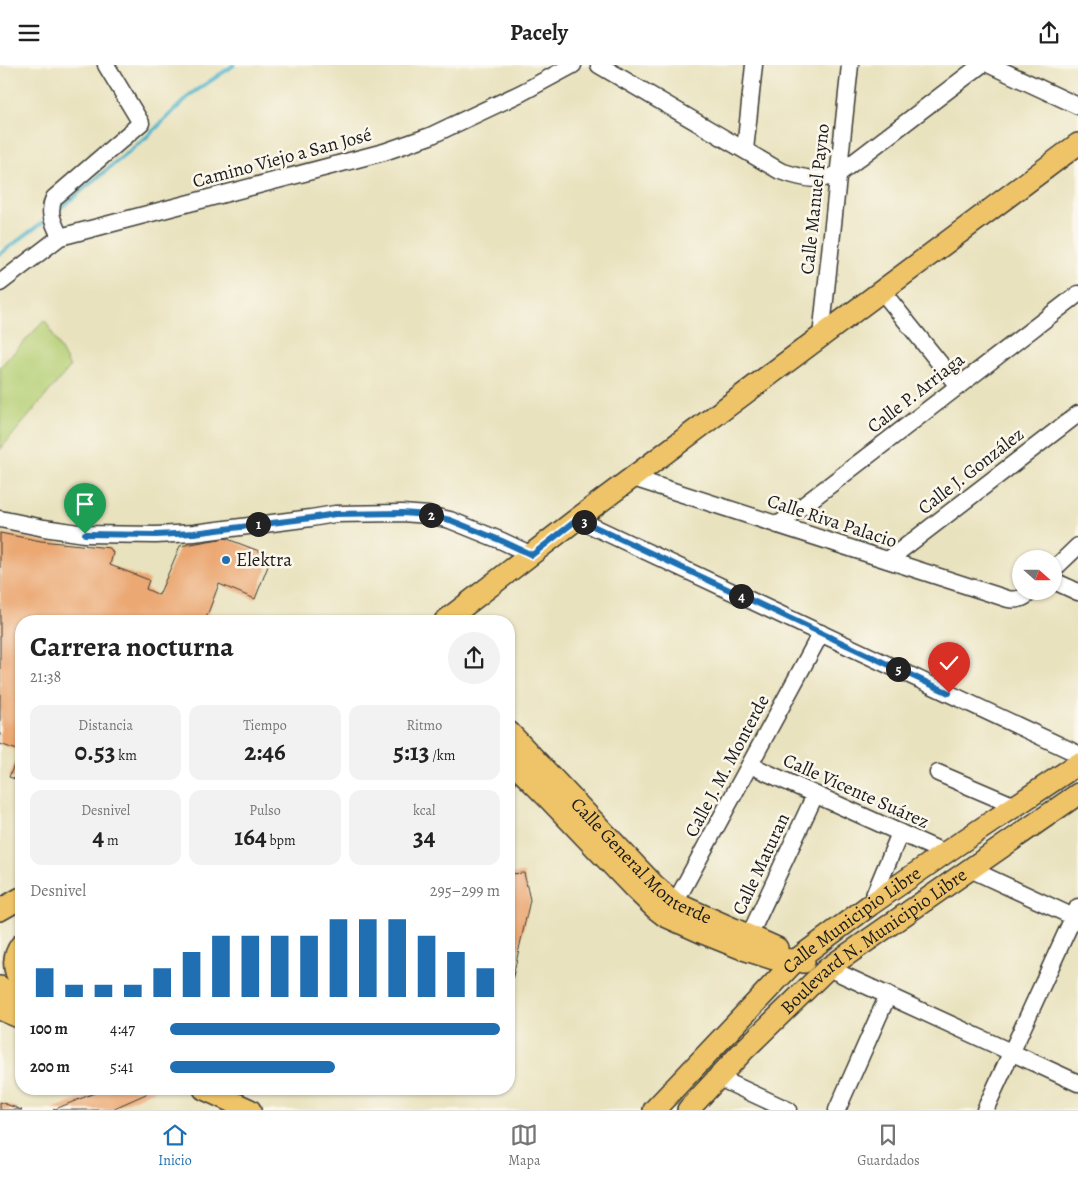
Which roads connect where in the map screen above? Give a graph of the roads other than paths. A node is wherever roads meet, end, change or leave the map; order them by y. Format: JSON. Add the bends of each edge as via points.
{"nodes":[{"id":1,"x":106,"y":65,"type":"edge"},
{"id":2,"x":573,"y":65,"type":"edge"},
{"id":3,"x":599,"y":65,"type":"edge"},
{"id":4,"x":754,"y":65,"type":"edge"},
{"id":5,"x":850,"y":65,"type":"edge"},
{"id":6,"x":981,"y":65,"type":"edge"},
{"id":7,"x":990,"y":65,"type":"edge"},
{"id":8,"x":1078,"y":105,"type":"edge"},
{"id":9,"x":1078,"y":144,"type":"edge"},
{"id":10,"x":745,"y":150,"type":"junction"},
{"id":11,"x":837,"y":175,"type":"junction"},
{"id":12,"x":58,"y":233,"type":"junction"},
{"id":13,"x":0,"y":283,"type":"edge"},
{"id":14,"x":882,"y":291,"type":"junction"},
{"id":15,"x":1078,"y":294,"type":"edge"},
{"id":16,"x":821,"y":337,"type":"junction"},
{"id":17,"x":958,"y":386,"type":"junction"},
{"id":18,"x":1078,"y":413,"type":"edge"},
{"id":19,"x":633,"y":478,"type":"junction"},
{"id":20,"x":0,"y":519,"type":"edge"},
{"id":21,"x":578,"y":519,"type":"junction"},
{"id":22,"x":778,"y":525,"type":"junction"},
{"id":23,"x":1078,"y":546,"type":"edge"},
{"id":24,"x":532,"y":555,"type":"junction"},
{"id":25,"x":888,"y":561,"type":"junction"},
{"id":26,"x":1062,"y":561,"type":"edge"},
{"id":27,"x":1062,"y":585,"type":"edge"},
{"id":28,"x":1078,"y":592,"type":"edge"},
{"id":29,"x":1012,"y":598,"type":"edge"},
{"id":30,"x":453,"y":615,"type":"edge"},
{"id":31,"x":820,"y":633,"type":"junction"},
{"id":32,"x":515,"y":738,"type":"edge"},
{"id":33,"x":1078,"y":754,"type":"edge"},
{"id":34,"x":1078,"y":764,"type":"edge"},
{"id":35,"x":515,"y":765,"type":"edge"},
{"id":36,"x":750,"y":765,"type":"junction"},
{"id":37,"x":938,"y":773,"type":"dead end"},
{"id":38,"x":1078,"y":794,"type":"edge"},
{"id":39,"x":815,"y":795,"type":"junction"},
{"id":40,"x":1015,"y":806,"type":"junction"},
{"id":41,"x":900,"y":833,"type":"junction"},
{"id":42,"x":945,"y":853,"type":"junction"},
{"id":43,"x":970,"y":869,"type":"junction"},
{"id":44,"x":870,"y":905,"type":"junction"},
{"id":45,"x":670,"y":909,"type":"junction"},
{"id":46,"x":1076,"y":914,"type":"edge"},
{"id":47,"x":15,"y":942,"type":"edge"},
{"id":48,"x":746,"y":942,"type":"junction"},
{"id":49,"x":0,"y":951,"type":"edge"},
{"id":50,"x":796,"y":960,"type":"junction"},
{"id":51,"x":828,"y":968,"type":"junction"},
{"id":52,"x":0,"y":987,"type":"edge"},
{"id":53,"x":888,"y":995,"type":"junction"},
{"id":54,"x":15,"y":997,"type":"edge"},
{"id":55,"x":0,"y":1009,"type":"edge"},
{"id":56,"x":15,"y":1015,"type":"edge"},
{"id":57,"x":1012,"y":1052,"type":"junction"},
{"id":58,"x":719,"y":1078,"type":"junction"},
{"id":59,"x":1078,"y":1083,"type":"edge"},
{"id":60,"x":217,"y":1095,"type":"edge"},
{"id":61,"x":250,"y":1110,"type":"edge"},
{"id":62,"x":654,"y":1110,"type":"edge"},
{"id":63,"x":688,"y":1110,"type":"edge"},
{"id":64,"x":788,"y":1110,"type":"edge"},
{"id":65,"x":837,"y":1110,"type":"edge"},
{"id":66,"x":985,"y":1110,"type":"edge"}],
"edges":[{"from":1,"to":12,"type":"street","via":[[141,123],[54,198],[50,212]]},
{"from":2,"to":12,"type":"street","name":"Camino Viejo a San José","via":[[430,136],[384,153]]},
{"from":3,"to":10,"type":"street"},
{"from":4,"to":10,"type":"street"},
{"from":5,"to":11,"type":"street","name":"Calle Manuel Payno"},
{"from":6,"to":11,"type":"street"},
{"from":7,"to":8,"type":"street"},
{"from":9,"to":14,"type":"main road"},
{"from":10,"to":11,"type":"street","via":[[780,171],[803,178]]},
{"from":11,"to":16,"type":"street","name":"Calle Manuel Payno"},
{"from":12,"to":13,"type":"street","name":"Camino Viejo a San José"},
{"from":14,"to":16,"type":"main road"},
{"from":14,"to":17,"type":"street"},
{"from":15,"to":17,"type":"street","name":"Calle P. Arriaga"},
{"from":16,"to":19,"type":"main road"},
{"from":17,"to":22,"type":"street","name":"Calle P. Arriaga"},
{"from":18,"to":25,"type":"street","name":"Calle J. González"},
{"from":19,"to":21,"type":"main road"},
{"from":19,"to":22,"type":"street","name":"Calle Riva Palacio"},
{"from":20,"to":24,"type":"street","via":[[85,534],[156,535],[335,514],[402,513],[450,520]]},
{"from":21,"to":24,"type":"main road"},
{"from":21,"to":31,"type":"street"},
{"from":22,"to":25,"type":"street","name":"Calle Riva Palacio"},
{"from":23,"to":26,"type":"street"},
{"from":24,"to":30,"type":"main road"},
{"from":25,"to":29,"type":"street","name":"Calle Riva Palacio"},
{"from":27,"to":28,"type":"street"},
{"from":31,"to":33,"type":"street"},
{"from":31,"to":36,"type":"street","name":"Calle J. M. Monterde"},
{"from":32,"to":45,"type":"main road","name":"Calle General Monterde","via":[[654,885]]},
{"from":34,"to":40,"type":"main road","name":"Calle Municipio Libre"},
{"from":35,"to":45,"type":"main road","name":"Calle General Monterde","via":[[656,909]]},
{"from":36,"to":39,"type":"street","name":"Calle Vicente Suárez"},
{"from":36,"to":45,"type":"street","name":"Calle J. M. Monterde"},
{"from":37,"to":40,"type":"street"},
{"from":38,"to":43,"type":"main road","name":"Boulevard N. Municipio Libre"},
{"from":39,"to":41,"type":"street","name":"Calle Vicente Suárez"},
{"from":39,"to":48,"type":"street","name":"Calle Maturan"},
{"from":40,"to":42,"type":"main road","name":"Calle Municipio Libre"},
{"from":41,"to":42,"type":"street","name":"Calle Vicente Suárez"},
{"from":41,"to":44,"type":"street"},
{"from":42,"to":44,"type":"main road","name":"Calle Municipio Libre"},
{"from":43,"to":46,"type":"street"},
{"from":43,"to":51,"type":"main road","name":"Boulevard N. Municipio Libre"},
{"from":44,"to":50,"type":"main road","name":"Calle Municipio Libre"},
{"from":45,"to":48,"type":"main road","name":"Calle General Monterde"},
{"from":46,"to":57,"type":"street"},
{"from":47,"to":49,"type":"main road"},
{"from":48,"to":50,"type":"main road","name":"Calle General Monterde","via":[[782,951]]},
{"from":50,"to":51,"type":"main road","name":"Calle General Monterde"},
{"from":50,"to":62,"type":"main road","name":"Calle Municipio Libre"},
{"from":51,"to":53,"type":"street","name":"Calle General Monterde"},
{"from":51,"to":58,"type":"main road","name":"Boulevard N. Municipio Libre"},
{"from":52,"to":54,"type":"main road"},
{"from":53,"to":57,"type":"street","name":"Calle General Monterde"},
{"from":53,"to":65,"type":"street"},
{"from":55,"to":56,"type":"main road"},
{"from":57,"to":59,"type":"street","name":"Calle General Monterde"},
{"from":57,"to":66,"type":"street"},
{"from":58,"to":63,"type":"main road","name":"Boulevard N. Municipio Libre"},
{"from":58,"to":64,"type":"street"},
{"from":60,"to":61,"type":"main road"}]}
